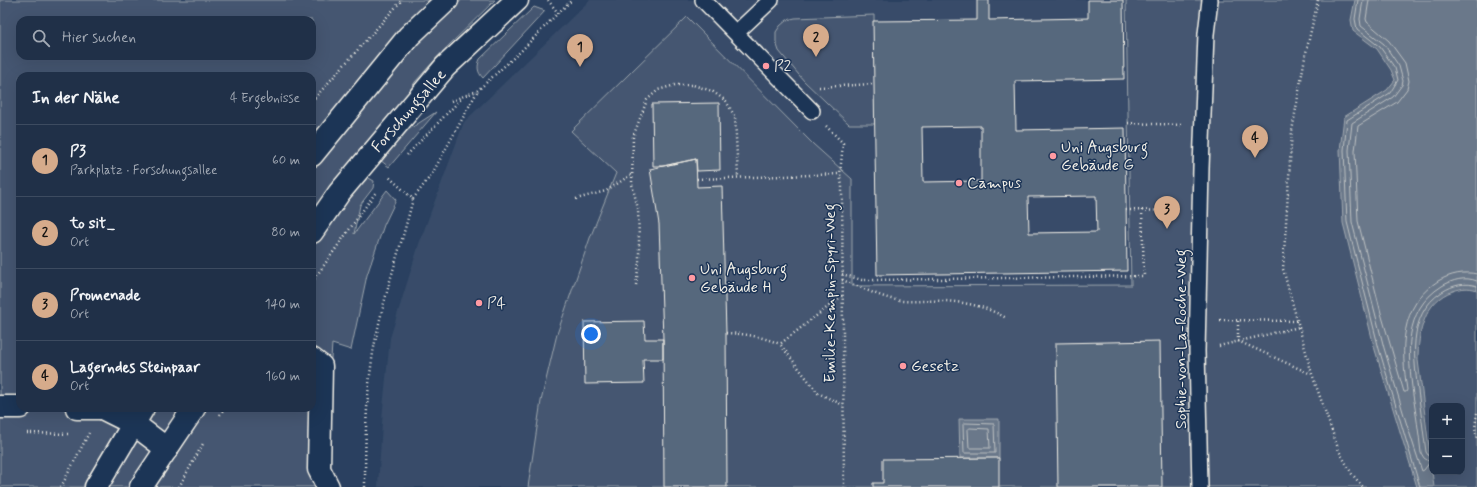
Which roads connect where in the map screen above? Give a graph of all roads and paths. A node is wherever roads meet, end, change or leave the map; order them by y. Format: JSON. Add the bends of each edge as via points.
{"nodes":[{"id":1,"x":402,"y":0,"type":"edge"},
{"id":2,"x":447,"y":0,"type":"edge"},
{"id":3,"x":517,"y":0,"type":"edge"},
{"id":4,"x":548,"y":0,"type":"edge"},
{"id":5,"x":572,"y":0,"type":"edge"},
{"id":6,"x":703,"y":0,"type":"edge"},
{"id":7,"x":771,"y":0,"type":"edge"},
{"id":8,"x":1210,"y":0,"type":"edge"},
{"id":9,"x":1318,"y":0,"type":"edge"},
{"id":10,"x":558,"y":12,"type":"junction"},
{"id":11,"x":736,"y":33,"type":"junction"},
{"id":12,"x":874,"y":84,"type":"dead end"},
{"id":13,"x":478,"y":91,"type":"junction"},
{"id":14,"x":316,"y":97,"type":"edge"},
{"id":15,"x":799,"y":98,"type":"junction"},
{"id":16,"x":812,"y":111,"type":"joint"},
{"id":17,"x":1128,"y":123,"type":"dead end"},
{"id":18,"x":1202,"y":123,"type":"junction"},
{"id":19,"x":316,"y":150,"type":"edge"},
{"id":20,"x":403,"y":159,"type":"dead end"},
{"id":21,"x":393,"y":170,"type":"dead end"},
{"id":22,"x":632,"y":174,"type":"junction"},
{"id":23,"x":840,"y":174,"type":"junction"},
{"id":24,"x":387,"y":176,"type":"junction"},
{"id":25,"x":738,"y":177,"type":"junction"},
{"id":26,"x":697,"y":179,"type":"dead end"},
{"id":27,"x":384,"y":181,"type":"dead end"},
{"id":28,"x":380,"y":186,"type":"dead end"},
{"id":29,"x":413,"y":199,"type":"junction"},
{"id":30,"x":576,"y":199,"type":"dead end"},
{"id":31,"x":1126,"y":210,"type":"dead end"},
{"id":32,"x":1142,"y":210,"type":"junction"},
{"id":33,"x":1200,"y":212,"type":"junction"},
{"id":34,"x":316,"y":226,"type":"edge"},
{"id":35,"x":842,"y":274,"type":"junction"},
{"id":36,"x":316,"y":276,"type":"edge"},
{"id":37,"x":842,"y":280,"type":"junction"},
{"id":38,"x":636,"y":285,"type":"dead end"},
{"id":39,"x":842,"y":296,"type":"junction"},
{"id":40,"x":1006,"y":318,"type":"dead end"},
{"id":41,"x":1298,"y":321,"type":"junction"},
{"id":42,"x":1299,"y":327,"type":"junction"},
{"id":43,"x":726,"y":333,"type":"dead end"},
{"id":44,"x":1238,"y":341,"type":"junction"},
{"id":45,"x":780,"y":344,"type":"junction"},
{"id":46,"x":316,"y":362,"type":"edge"},
{"id":47,"x":1312,"y":374,"type":"junction"},
{"id":48,"x":843,"y":405,"type":"junction"},
{"id":49,"x":0,"y":407,"type":"edge"},
{"id":50,"x":16,"y":407,"type":"edge"},
{"id":51,"x":100,"y":412,"type":"edge"},
{"id":52,"x":120,"y":412,"type":"edge"},
{"id":53,"x":191,"y":412,"type":"edge"},
{"id":54,"x":222,"y":412,"type":"edge"},
{"id":55,"x":1477,"y":414,"type":"edge"},
{"id":56,"x":138,"y":416,"type":"edge"},
{"id":57,"x":219,"y":416,"type":"dead end"},
{"id":58,"x":22,"y":433,"type":"dead end"},
{"id":59,"x":74,"y":434,"type":"dead end"},
{"id":60,"x":81,"y":434,"type":"dead end"},
{"id":61,"x":88,"y":435,"type":"junction"},
{"id":62,"x":1477,"y":439,"type":"edge"},
{"id":63,"x":205,"y":442,"type":"dead end"},
{"id":64,"x":167,"y":449,"type":"junction"},
{"id":65,"x":61,"y":487,"type":"edge"},
{"id":66,"x":96,"y":487,"type":"edge"},
{"id":67,"x":141,"y":487,"type":"edge"},
{"id":68,"x":179,"y":487,"type":"edge"},
{"id":69,"x":328,"y":487,"type":"edge"},
{"id":70,"x":364,"y":487,"type":"edge"},
{"id":71,"x":844,"y":487,"type":"edge"},
{"id":72,"x":1200,"y":487,"type":"edge"},
{"id":73,"x":1363,"y":487,"type":"edge"}],
"edges":[{"from":1,"to":14,"type":"path"},
{"from":2,"to":19,"type":"street","via":[[410,36]]},
{"from":3,"to":34,"type":"street","name":"Forschungsallee","via":[[445,67],[339,193]]},
{"from":4,"to":10,"type":"path"},
{"from":5,"to":10,"type":"path","name":"Forschungsallee"},
{"from":6,"to":11,"type":"lane"},
{"from":7,"to":11,"type":"lane"},
{"from":8,"to":18,"type":"lane","name":"Sophie-von-La-Roche-Weg"},
{"from":9,"to":41,"type":"path","via":[[1292,131],[1283,268]]},
{"from":10,"to":13,"type":"path","name":"Forschungsallee"},
{"from":11,"to":15,"type":"lane"},
{"from":12,"to":15,"type":"path","via":[[810,87]]},
{"from":13,"to":20,"type":"path","name":"Forschungsallee","via":[[462,98]]},
{"from":13,"to":29,"type":"path","via":[[432,174]]},
{"from":15,"to":16,"type":"lane"},
{"from":16,"to":23,"type":"path","name":"Emilie-Kempin-Spyri-Weg","via":[[843,143]]},
{"from":17,"to":18,"type":"path"},
{"from":18,"to":33,"type":"lane","name":"Sophie-von-La-Roche-Weg"},
{"from":21,"to":24,"type":"path"},
{"from":22,"to":25,"type":"path","via":[[633,137],[647,100],[658,90],[675,85],[693,85],[712,91],[726,101],[735,117]]},
{"from":22,"to":30,"type":"path","via":[[606,191]]},
{"from":22,"to":38,"type":"path","via":[[638,209],[639,262]]},
{"from":23,"to":25,"type":"path"},
{"from":23,"to":35,"type":"path","name":"Emilie-Kempin-Spyri-Weg"},
{"from":24,"to":27,"type":"path"},
{"from":24,"to":29,"type":"path"},
{"from":25,"to":26,"type":"path"},
{"from":28,"to":36,"type":"path"},
{"from":29,"to":70,"type":"path","via":[[382,310],[373,353],[365,424]]},
{"from":31,"to":32,"type":"path"},
{"from":32,"to":33,"type":"path"},
{"from":32,"to":35,"type":"path","via":[[1144,276],[862,280]]},
{"from":33,"to":72,"type":"lane","name":"Sophie-von-La-Roche-Weg","via":[[1197,351]]},
{"from":35,"to":37,"type":"path","name":"Emilie-Kempin-Spyri-Weg"},
{"from":37,"to":39,"type":"path","name":"Emilie-Kempin-Spyri-Weg"},
{"from":37,"to":40,"type":"path","via":[[893,299],[953,302],[994,311]]},
{"from":39,"to":45,"type":"path"},
{"from":39,"to":48,"type":"path","name":"Emilie-Kempin-Spyri-Weg"},
{"from":41,"to":42,"type":"path"},
{"from":41,"to":44,"type":"path","via":[[1238,321]]},
{"from":42,"to":44,"type":"path"},
{"from":42,"to":47,"type":"path"},
{"from":43,"to":45,"type":"path","via":[[763,337]]},
{"from":44,"to":47,"type":"path"},
{"from":45,"to":48,"type":"path","via":[[818,393]]},
{"from":46,"to":69,"type":"street","via":[[321,366],[319,469]]},
{"from":47,"to":73,"type":"path","via":[[1339,451]]},
{"from":48,"to":71,"type":"path","name":"Emilie-Kempin-Spyri-Weg"},
{"from":49,"to":50,"type":"street"},
{"from":51,"to":61,"type":"path"},
{"from":52,"to":56,"type":"street"},
{"from":53,"to":64,"type":"street"},
{"from":54,"to":57,"type":"path"},
{"from":55,"to":62,"type":"path"},
{"from":56,"to":64,"type":"street"},
{"from":56,"to":66,"type":"street"},
{"from":58,"to":59,"type":"path"},
{"from":60,"to":61,"type":"path"},
{"from":61,"to":65,"type":"path"},
{"from":63,"to":68,"type":"path"},
{"from":64,"to":67,"type":"street"}]}
